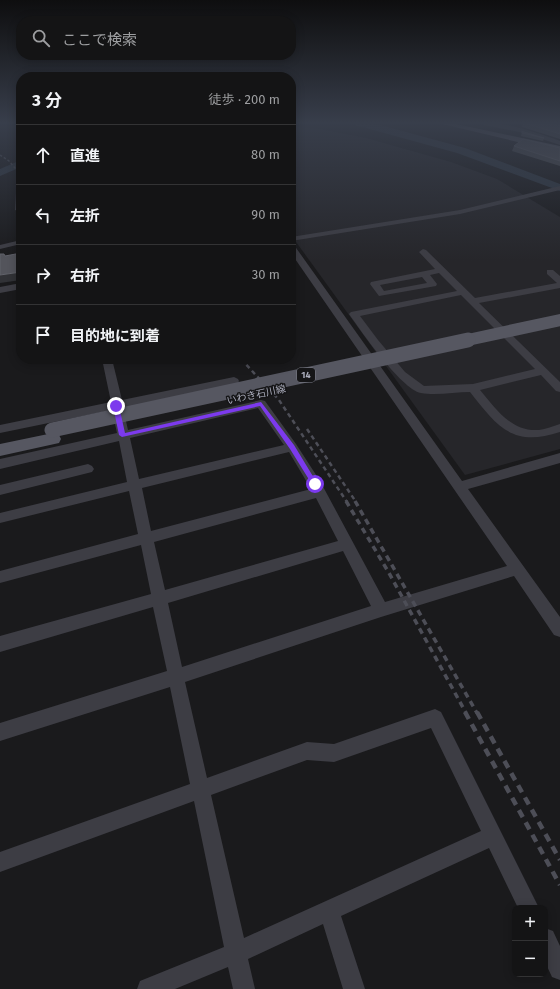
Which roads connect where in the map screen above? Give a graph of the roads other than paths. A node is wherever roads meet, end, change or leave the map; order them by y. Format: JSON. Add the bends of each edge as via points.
{"nodes":[{"id":1,"x":560,"y":188,"type":"edge"},
{"id":2,"x":296,"y":238,"type":"edge"},
{"id":3,"x":16,"y":243,"type":"edge"},
{"id":4,"x":0,"y":247,"type":"edge"},
{"id":5,"x":423,"y":252,"type":"dead end"},
{"id":6,"x":296,"y":254,"type":"edge"},
{"id":7,"x":441,"y":270,"type":"junction"},
{"id":8,"x":550,"y":272,"type":"dead end"},
{"id":9,"x":423,"y":274,"type":"junction"},
{"id":10,"x":560,"y":281,"type":"edge"},
{"id":11,"x":560,"y":285,"type":"edge"},
{"id":12,"x":16,"y":287,"type":"edge"},
{"id":13,"x":0,"y":290,"type":"edge"},
{"id":14,"x":464,"y":292,"type":"junction"},
{"id":15,"x":473,"y":301,"type":"junction"},
{"id":16,"x":560,"y":320,"type":"edge"},
{"id":17,"x":560,"y":327,"type":"edge"},
{"id":18,"x":107,"y":364,"type":"edge"},
{"id":19,"x":543,"y":371,"type":"junction"},
{"id":20,"x":234,"y":381,"type":"dead end"},
{"id":21,"x":474,"y":388,"type":"junction"},
{"id":22,"x":560,"y":388,"type":"edge"},
{"id":23,"x":116,"y":406,"type":"junction"},
{"id":24,"x":560,"y":428,"type":"edge"},
{"id":25,"x":0,"y":429,"type":"edge"},
{"id":26,"x":53,"y":435,"type":"junction"},
{"id":27,"x":122,"y":435,"type":"junction"},
{"id":28,"x":0,"y":441,"type":"edge"},
{"id":29,"x":292,"y":447,"type":"junction"},
{"id":30,"x":0,"y":450,"type":"edge"},
{"id":31,"x":560,"y":458,"type":"edge"},
{"id":32,"x":0,"y":464,"type":"edge"},
{"id":33,"x":88,"y":469,"type":"dead end"},
{"id":34,"x":134,"y":486,"type":"junction"},
{"id":35,"x":458,"y":487,"type":"junction"},
{"id":36,"x":0,"y":490,"type":"edge"},
{"id":37,"x":318,"y":492,"type":"junction"},
{"id":38,"x":0,"y":518,"type":"edge"},
{"id":39,"x":145,"y":538,"type":"junction"},
{"id":40,"x":348,"y":544,"type":"junction"},
{"id":41,"x":516,"y":569,"type":"junction"},
{"id":42,"x":0,"y":577,"type":"edge"},
{"id":43,"x":158,"y":599,"type":"junction"},
{"id":44,"x":381,"y":610,"type":"junction"},
{"id":45,"x":560,"y":630,"type":"edge"},
{"id":46,"x":0,"y":644,"type":"edge"},
{"id":47,"x":175,"y":677,"type":"junction"},
{"id":48,"x":0,"y":732,"type":"edge"},
{"id":49,"x":200,"y":789,"type":"junction"},
{"id":50,"x":492,"y":836,"type":"junction"},
{"id":51,"x":0,"y":862,"type":"edge"},
{"id":52,"x":527,"y":905,"type":"edge"},
{"id":53,"x":329,"y":911,"type":"junction"},
{"id":54,"x":546,"y":941,"type":"edge"},
{"id":55,"x":236,"y":952,"type":"junction"},
{"id":56,"x":560,"y":969,"type":"edge"},
{"id":57,"x":148,"y":989,"type":"edge"},
{"id":58,"x":244,"y":989,"type":"edge"},
{"id":59,"x":354,"y":989,"type":"edge"}],
"edges":[{"from":1,"to":2,"type":"street","via":[[470,210]]},
{"from":3,"to":4,"type":"street"},
{"from":5,"to":7,"type":"street"},
{"from":6,"to":35,"type":"street"},
{"from":7,"to":9,"type":"street"},
{"from":7,"to":14,"type":"street"},
{"from":8,"to":10,"type":"street"},
{"from":9,"to":9,"type":"street","via":[[416,275],[374,284],[382,294],[433,284]]},
{"from":11,"to":15,"type":"street"},
{"from":12,"to":13,"type":"street"},
{"from":14,"to":15,"type":"street"},
{"from":14,"to":21,"type":"street","via":[[354,314],[401,374],[422,390]]},
{"from":15,"to":19,"type":"street"},
{"from":16,"to":26,"type":"main road","name":"いわき石川線","number":"14","bridge":true},
{"from":17,"to":26,"type":"main road","name":"いわき石川線","number":"14"},
{"from":18,"to":23,"type":"street"},
{"from":19,"to":21,"type":"street"},
{"from":19,"to":22,"type":"street"},
{"from":20,"to":23,"type":"street"},
{"from":21,"to":24,"type":"street","via":[[503,425],[514,431],[538,434]]},
{"from":23,"to":25,"type":"street"},
{"from":23,"to":27,"type":"street"},
{"from":26,"to":28,"type":"main road","name":"いわき石川線","number":"14"},
{"from":26,"to":30,"type":"main road","name":"いわき石川線","number":"14"},
{"from":27,"to":29,"type":"street","via":[[261,404]]},
{"from":27,"to":32,"type":"street"},
{"from":27,"to":34,"type":"street"},
{"from":29,"to":34,"type":"street"},
{"from":29,"to":37,"type":"street"},
{"from":31,"to":35,"type":"street"},
{"from":33,"to":36,"type":"street"},
{"from":34,"to":38,"type":"street"},
{"from":34,"to":39,"type":"street"},
{"from":35,"to":41,"type":"street"},
{"from":37,"to":39,"type":"street"},
{"from":37,"to":40,"type":"street"},
{"from":39,"to":42,"type":"street"},
{"from":39,"to":43,"type":"street"},
{"from":40,"to":43,"type":"street"},
{"from":40,"to":44,"type":"street"},
{"from":41,"to":44,"type":"street"},
{"from":41,"to":45,"type":"street"},
{"from":43,"to":46,"type":"street"},
{"from":43,"to":47,"type":"street"},
{"from":44,"to":47,"type":"street"},
{"from":47,"to":48,"type":"street"},
{"from":47,"to":49,"type":"street"},
{"from":49,"to":50,"type":"street","via":[[307,750],[334,753],[435,718]]},
{"from":49,"to":51,"type":"street"},
{"from":49,"to":55,"type":"street"},
{"from":50,"to":52,"type":"street"},
{"from":50,"to":53,"type":"street"},
{"from":53,"to":55,"type":"street"},
{"from":53,"to":59,"type":"street"},
{"from":54,"to":56,"type":"street"},
{"from":55,"to":57,"type":"street"},
{"from":55,"to":58,"type":"street"}]}
